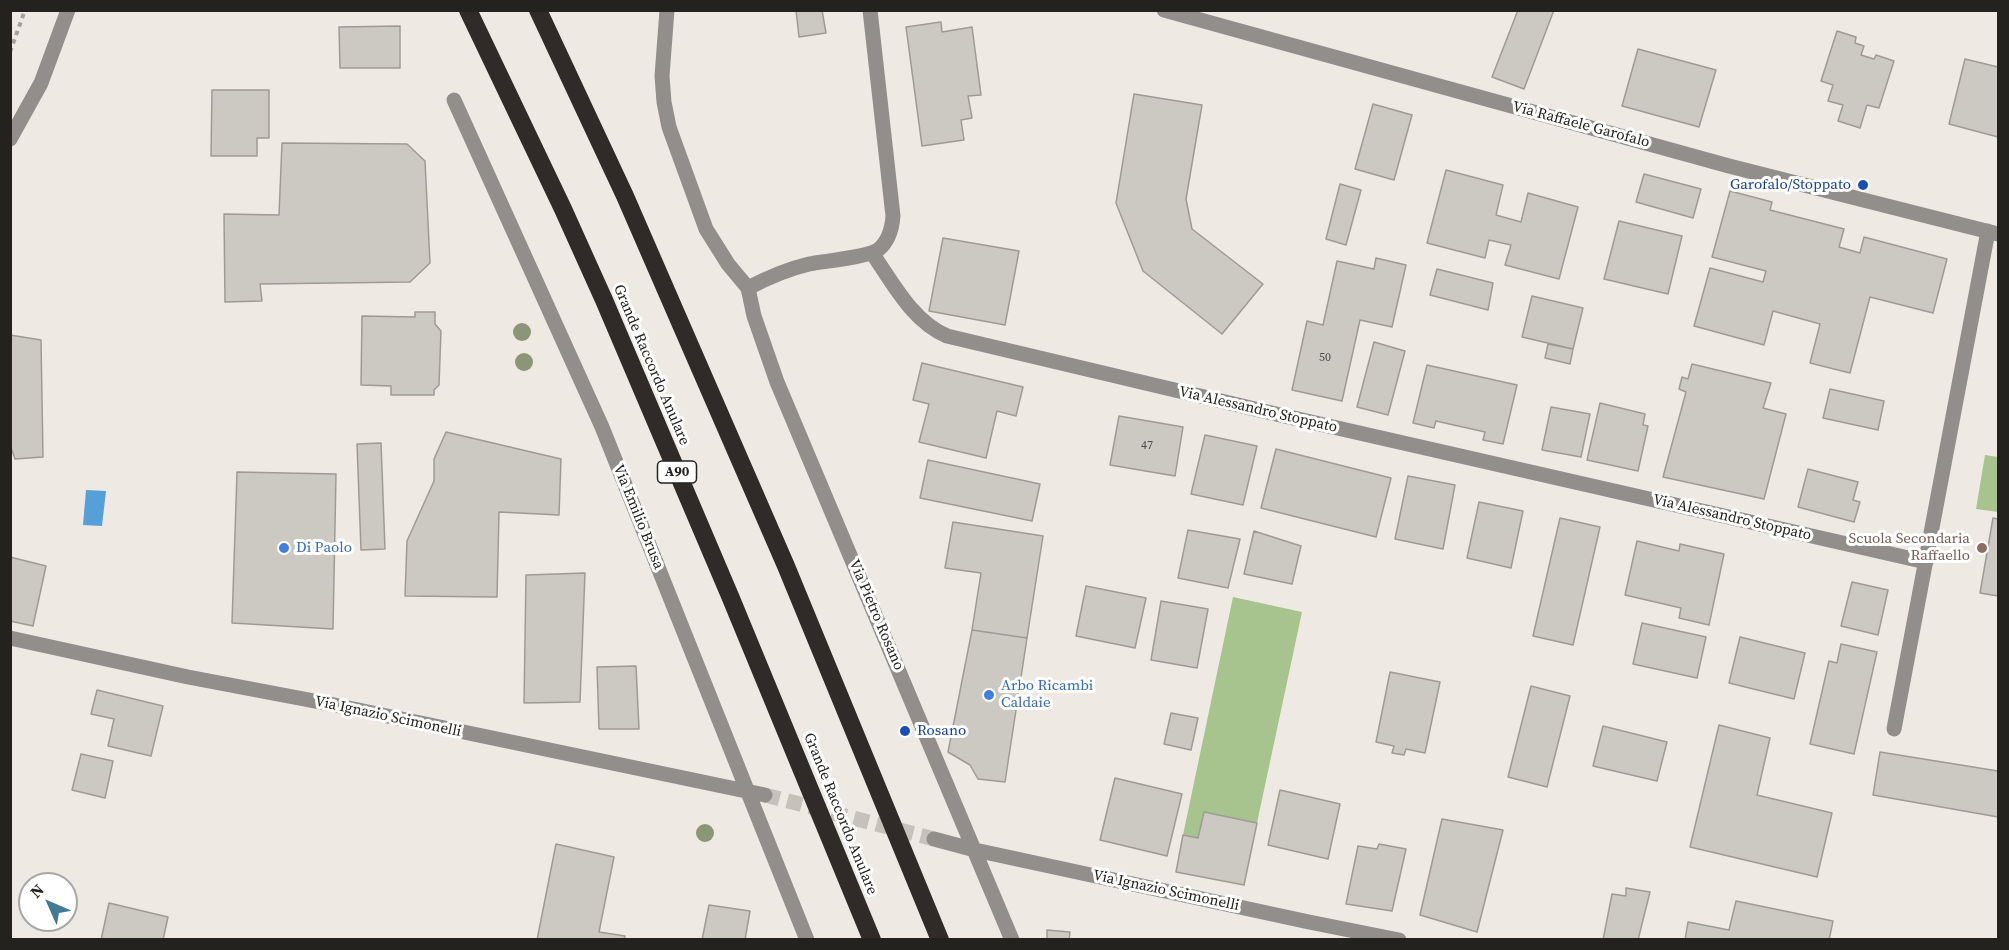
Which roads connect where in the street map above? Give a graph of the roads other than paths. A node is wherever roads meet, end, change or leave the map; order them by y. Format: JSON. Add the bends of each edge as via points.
{"nodes":[{"id":1,"x":68,"y":10,"type":"edge"},
{"id":2,"x":468,"y":10,"type":"edge"},
{"id":3,"x":538,"y":10,"type":"edge"},
{"id":4,"x":667,"y":10,"type":"edge"},
{"id":5,"x":870,"y":10,"type":"edge"},
{"id":6,"x":1164,"y":10,"type":"edge"},
{"id":7,"x":454,"y":100,"type":"dead end"},
{"id":8,"x":10,"y":139,"type":"edge"},
{"id":9,"x":1993,"y":232,"type":"edge"},
{"id":10,"x":872,"y":253,"type":"junction"},
{"id":11,"x":748,"y":288,"type":"junction"},
{"id":12,"x":1926,"y":562,"type":"junction"},
{"id":13,"x":10,"y":638,"type":"edge"},
{"id":14,"x":1894,"y":729,"type":"dead end"},
{"id":15,"x":746,"y":790,"type":"junction"},
{"id":16,"x":765,"y":795,"type":"tunnel mouth"},
{"id":17,"x":934,"y":839,"type":"tunnel mouth"},
{"id":18,"x":975,"y":850,"type":"junction"},
{"id":19,"x":807,"y":939,"type":"edge"},
{"id":20,"x":872,"y":939,"type":"edge"},
{"id":21,"x":940,"y":939,"type":"edge"},
{"id":22,"x":1012,"y":939,"type":"edge"},
{"id":23,"x":1399,"y":939,"type":"edge"}],
"edges":[{"from":1,"to":8,"type":"street","via":[[41,83]]},
{"from":2,"to":20,"type":"highway","name":"Grande Raccordo Anulare","number":"A90","via":[[622,342]]},
{"from":3,"to":21,"type":"highway","via":[[625,196],[786,566]]},
{"from":4,"to":11,"type":"street","via":[[662,76],[669,127],[706,229]]},
{"from":5,"to":10,"type":"street","via":[[893,216],[886,241]]},
{"from":6,"to":9,"type":"street","name":"Via Raffaele Garofalo","via":[[1729,166]]},
{"from":7,"to":15,"type":"street","name":"Via Emilio Brusa","via":[[602,427]]},
{"from":9,"to":12,"type":"street"},
{"from":10,"to":11,"type":"street","via":[[805,265]]},
{"from":10,"to":12,"type":"street","name":"Via Alessandro Stoppato","via":[[916,315],[947,336]]},
{"from":11,"to":18,"type":"street","name":"Via Pietro Rosano","via":[[777,382]]},
{"from":12,"to":14,"type":"street"},
{"from":13,"to":15,"type":"street","name":"Via Ignazio Scimonelli"},
{"from":15,"to":16,"type":"street","name":"Via Ignazio Scimonelli"},
{"from":15,"to":19,"type":"street","name":"Via Emilio Brusa"},
{"from":17,"to":18,"type":"street","name":"Via Ignazio Scimonelli"},
{"from":18,"to":22,"type":"street","name":"Via Pietro Rosano"},
{"from":18,"to":23,"type":"street","name":"Via Ignazio Scimonelli"}]}
